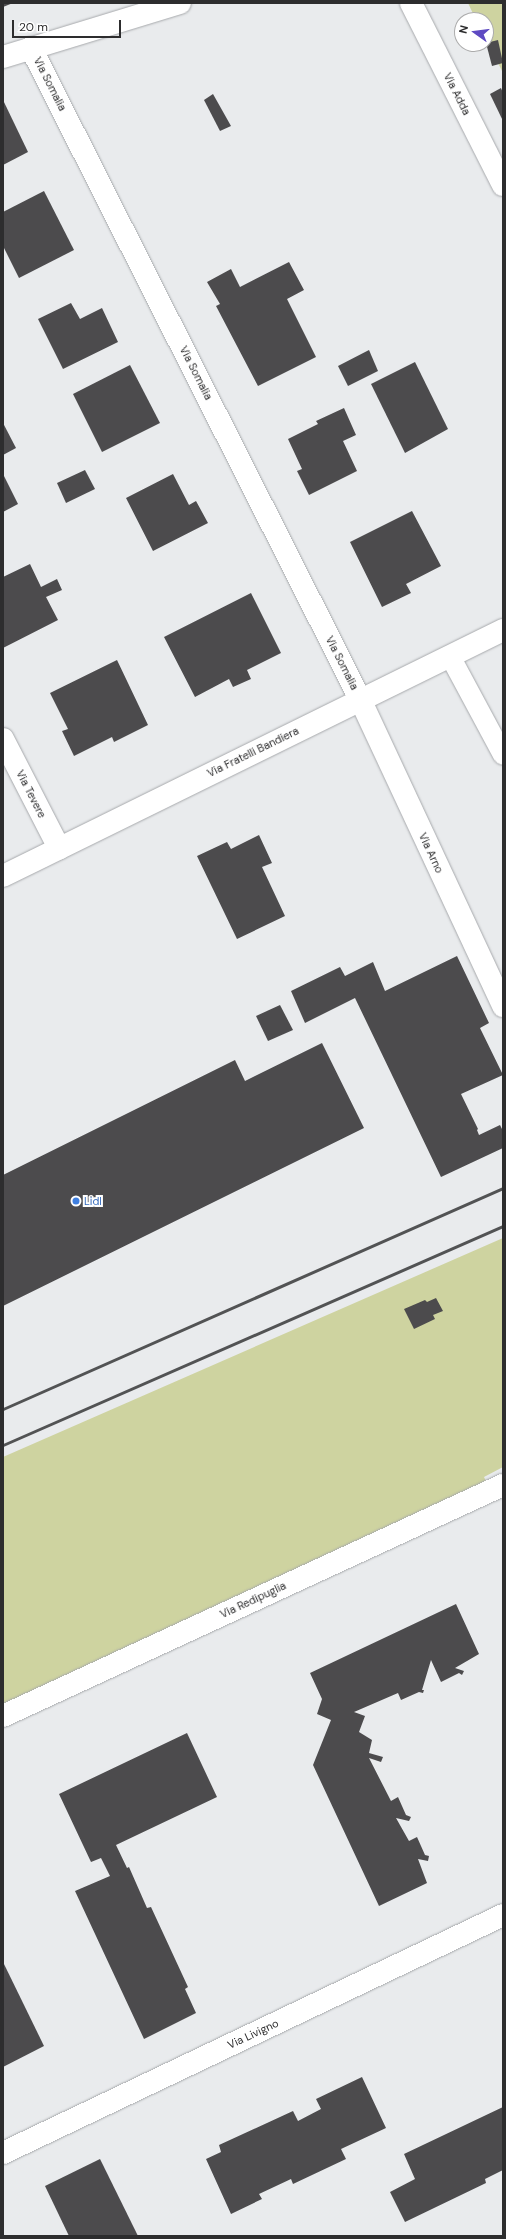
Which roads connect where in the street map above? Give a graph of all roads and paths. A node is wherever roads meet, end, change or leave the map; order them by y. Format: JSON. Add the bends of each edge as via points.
{"nodes":[{"id":1,"x":180,"y":3,"type":"edge"},
{"id":2,"x":412,"y":3,"type":"edge"},
{"id":3,"x":32,"y":48,"type":"junction"},
{"id":4,"x":3,"y":57,"type":"edge"},
{"id":5,"x":503,"y":185,"type":"edge"},
{"id":6,"x":503,"y":630,"type":"edge"},
{"id":7,"x":450,"y":656,"type":"junction"},
{"id":8,"x":360,"y":699,"type":"junction"},
{"id":9,"x":496,"y":723,"type":"edge"},
{"id":10,"x":3,"y":739,"type":"edge"},
{"id":11,"x":503,"y":754,"type":"edge"},
{"id":12,"x":58,"y":848,"type":"junction"},
{"id":13,"x":3,"y":876,"type":"edge"},
{"id":14,"x":503,"y":1006,"type":"edge"},
{"id":15,"x":503,"y":1485,"type":"edge"},
{"id":16,"x":3,"y":1716,"type":"edge"},
{"id":17,"x":503,"y":1915,"type":"edge"},
{"id":18,"x":3,"y":2153,"type":"edge"}],
"edges":[{"from":1,"to":3,"type":"street"},
{"from":2,"to":5,"type":"street","name":"Via Adda"},
{"from":3,"to":4,"type":"street"},
{"from":3,"to":8,"type":"street","name":"Via Somalia"},
{"from":6,"to":7,"type":"street","name":"Via Fratelli Bandiera"},
{"from":7,"to":8,"type":"street","name":"Via Fratelli Bandiera"},
{"from":7,"to":9,"type":"lane"},
{"from":8,"to":12,"type":"street","name":"Via Fratelli Bandiera"},
{"from":8,"to":14,"type":"street","name":"Via Arno"},
{"from":9,"to":11,"type":"lane"},
{"from":10,"to":12,"type":"street","name":"Via Tevere"},
{"from":12,"to":13,"type":"street","name":"Via Fratelli Bandiera"},
{"from":15,"to":16,"type":"street","name":"Via Redipuglia"},
{"from":17,"to":18,"type":"street","name":"Via Livigno"}]}
